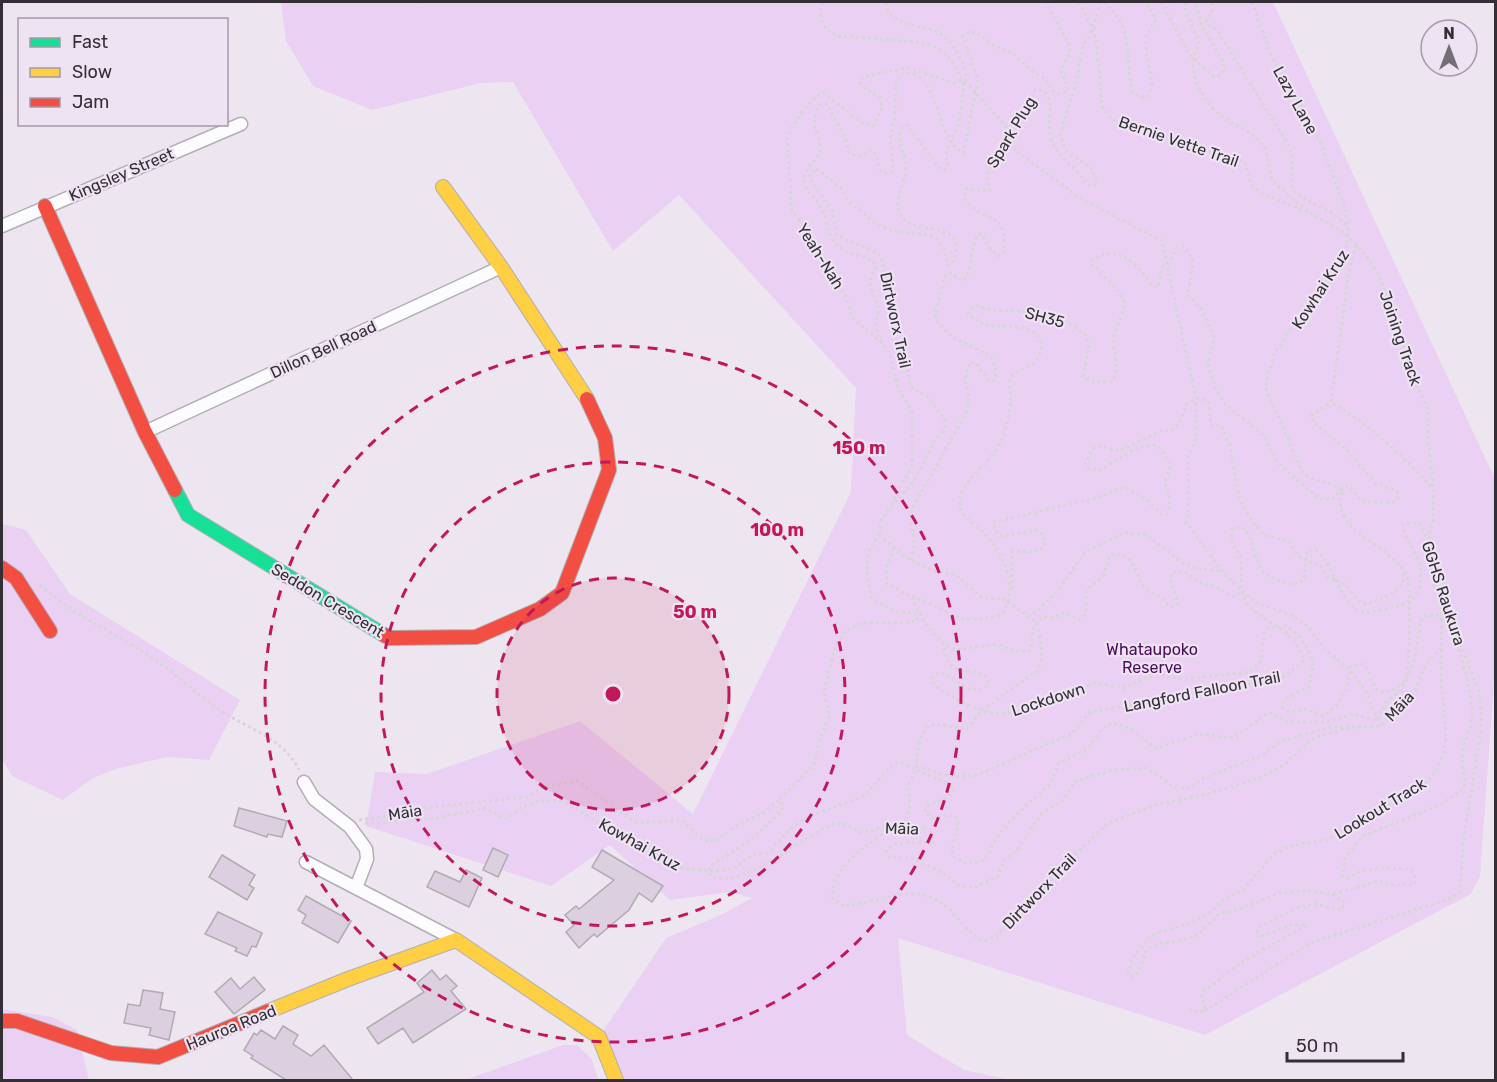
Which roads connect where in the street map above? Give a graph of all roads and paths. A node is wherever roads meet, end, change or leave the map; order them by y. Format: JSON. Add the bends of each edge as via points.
{"nodes":[{"id":1,"x":415,"y":2,"type":"edge"},
{"id":2,"x":424,"y":2,"type":"edge"},
{"id":3,"x":822,"y":2,"type":"edge"},
{"id":4,"x":890,"y":2,"type":"edge"},
{"id":5,"x":1045,"y":2,"type":"edge"},
{"id":6,"x":1079,"y":2,"type":"edge"},
{"id":7,"x":1145,"y":2,"type":"edge"},
{"id":8,"x":1161,"y":2,"type":"edge"},
{"id":9,"x":1185,"y":2,"type":"edge"},
{"id":10,"x":1196,"y":2,"type":"edge"},
{"id":11,"x":1212,"y":2,"type":"edge"},
{"id":12,"x":1252,"y":2,"type":"edge"},
{"id":13,"x":1093,"y":29,"type":"junction"},
{"id":14,"x":1193,"y":57,"type":"junction"},
{"id":15,"x":964,"y":81,"type":"junction"},
{"id":16,"x":976,"y":96,"type":"junction"},
{"id":17,"x":241,"y":124,"type":"dead end"},
{"id":18,"x":1012,"y":133,"type":"junction"},
{"id":19,"x":951,"y":141,"type":"junction"},
{"id":20,"x":443,"y":187,"type":"dead end"},
{"id":21,"x":45,"y":206,"type":"junction"},
{"id":22,"x":1311,"y":213,"type":"junction"},
{"id":23,"x":2,"y":226,"type":"edge"},
{"id":24,"x":1349,"y":232,"type":"junction"},
{"id":25,"x":1350,"y":238,"type":"junction"},
{"id":26,"x":1356,"y":244,"type":"junction"},
{"id":27,"x":1166,"y":262,"type":"junction"},
{"id":28,"x":501,"y":267,"type":"junction"},
{"id":29,"x":884,"y":344,"type":"junction"},
{"id":30,"x":1196,"y":399,"type":"junction"},
{"id":31,"x":1331,"y":403,"type":"junction"},
{"id":32,"x":146,"y":432,"type":"junction"},
{"id":33,"x":1341,"y":488,"type":"junction"},
{"id":34,"x":1434,"y":490,"type":"junction"},
{"id":35,"x":890,"y":508,"type":"junction"},
{"id":36,"x":879,"y":536,"type":"junction"},
{"id":37,"x":1430,"y":543,"type":"junction"},
{"id":38,"x":894,"y":547,"type":"junction"},
{"id":39,"x":910,"y":560,"type":"junction"},
{"id":40,"x":1305,"y":561,"type":"junction"},
{"id":41,"x":2,"y":568,"type":"edge"},
{"id":42,"x":1403,"y":569,"type":"junction"},
{"id":43,"x":1223,"y":572,"type":"junction"},
{"id":44,"x":36,"y":582,"type":"dead end"},
{"id":45,"x":1338,"y":582,"type":"junction"},
{"id":46,"x":1243,"y":591,"type":"junction"},
{"id":47,"x":912,"y":597,"type":"junction"},
{"id":48,"x":1409,"y":601,"type":"junction"},
{"id":49,"x":1010,"y":602,"type":"junction"},
{"id":50,"x":1028,"y":617,"type":"junction"},
{"id":51,"x":1442,"y":618,"type":"junction"},
{"id":52,"x":1036,"y":622,"type":"junction"},
{"id":53,"x":1280,"y":627,"type":"junction"},
{"id":54,"x":50,"y":631,"type":"dead end"},
{"id":55,"x":943,"y":642,"type":"junction"},
{"id":56,"x":1442,"y":647,"type":"junction"},
{"id":57,"x":1349,"y":669,"type":"junction"},
{"id":58,"x":1406,"y":680,"type":"junction"},
{"id":59,"x":982,"y":710,"type":"junction"},
{"id":60,"x":1377,"y":721,"type":"junction"},
{"id":61,"x":1380,"y":726,"type":"junction"},
{"id":62,"x":1354,"y":727,"type":"junction"},
{"id":63,"x":916,"y":768,"type":"junction"},
{"id":64,"x":304,"y":783,"type":"joint"},
{"id":65,"x":779,"y":800,"type":"junction"},
{"id":66,"x":345,"y":823,"type":"junction"},
{"id":67,"x":896,"y":826,"type":"junction"},
{"id":68,"x":306,"y":862,"type":"dead end"},
{"id":69,"x":708,"y":872,"type":"junction"},
{"id":70,"x":356,"y":888,"type":"junction"},
{"id":71,"x":1331,"y":894,"type":"junction"},
{"id":72,"x":456,"y":940,"type":"junction"},
{"id":73,"x":1189,"y":1009,"type":"dead end"},
{"id":74,"x":1205,"y":1011,"type":"junction"},
{"id":75,"x":2,"y":1021,"type":"edge"},
{"id":76,"x":616,"y":1080,"type":"edge"}],
"edges":[{"from":1,"to":2,"type":"path"},
{"from":3,"to":15,"type":"path","name":"Dirtworx Trail","via":[[822,23],[830,34],[926,42],[944,52]]},
{"from":4,"to":15,"type":"path","via":[[886,9],[891,15],[930,29],[950,42],[963,64],[967,79]]},
{"from":5,"to":16,"type":"path","via":[[1069,44],[1070,52],[1061,71],[1067,92],[1052,90],[1046,79],[1013,52],[970,31],[963,36],[978,81]]},
{"from":6,"to":13,"type":"path","name":"Bernie Vette Trail"},
{"from":7,"to":13,"type":"path","name":"Spark Plug","via":[[1156,19],[1147,32],[1145,58],[1154,82],[1148,96],[1140,97],[1133,92],[1126,37],[1104,2],[1096,8]]},
{"from":8,"to":14,"type":"path"},
{"from":9,"to":14,"type":"path","name":"Joining Track","via":[[1199,42]]},
{"from":10,"to":14,"type":"path","via":[[1197,17],[1224,62],[1224,69],[1213,76]]},
{"from":11,"to":24,"type":"path","name":"Kowhai Kruz","via":[[1208,26],[1217,30],[1291,149],[1292,187],[1302,198],[1340,219]]},
{"from":12,"to":24,"type":"path","name":"Lazy Lane","via":[[1270,55],[1323,149],[1344,205]]},
{"from":13,"to":18,"type":"path","name":"Spark Plug","via":[[1083,46],[1060,134],[1069,153],[1091,168],[1095,185],[1084,181],[1050,138],[1050,103],[1042,90],[1035,90]]},
{"from":13,"to":22,"type":"path","name":"Bernie Vette Trail","via":[[1101,63],[1102,106],[1113,120],[1239,159],[1245,163],[1251,184],[1261,192]]},
{"from":14,"to":22,"type":"path","name":"Joining Track","via":[[1194,71],[1207,101],[1225,119],[1256,138],[1267,153],[1274,182]]},
{"from":15,"to":16,"type":"path","name":"Langford Falloon Trail"},
{"from":15,"to":19,"type":"path","name":"Dirtworx Trail","via":[[959,123]]},
{"from":15,"to":29,"type":"path","name":"Yeah-Nah","via":[[955,83],[908,68],[864,76],[860,81],[862,87],[879,97],[882,108],[873,126],[863,123],[823,93],[811,99],[789,131],[792,211],[811,234],[854,318]]},
{"from":16,"to":18,"type":"path","name":"Langford Falloon Trail"},
{"from":16,"to":19,"type":"path","via":[[963,153]]},
{"from":17,"to":21,"type":"street","name":"Kingsley Street"},
{"from":18,"to":27,"type":"path","name":"Langford Falloon Trail","via":[[1015,150],[1080,199],[1162,241]]},
{"from":18,"to":39,"type":"path","name":"Spark Plug","via":[[986,176],[990,191],[966,189],[964,197],[969,206],[1002,225],[1003,254],[995,254],[978,234],[966,277],[962,281],[949,273],[945,276],[935,314],[942,330],[990,356],[996,378],[987,379],[976,363],[969,362],[966,367],[968,411],[913,507],[910,523],[916,545]]},
{"from":19,"to":29,"type":"path","via":[[928,84],[911,72],[903,73],[896,82],[890,139],[893,165],[887,174],[880,170],[871,150],[860,156],[849,153],[827,104],[819,105],[812,121],[819,155],[803,182],[820,205],[833,242],[840,249],[870,258],[876,266],[869,282],[879,309],[876,332]]},
{"from":19,"to":35,"type":"path","name":"Dirtworx Trail","via":[[946,151],[947,168],[943,170],[913,129],[902,126],[898,136],[906,171],[898,207],[903,221],[951,235],[955,248],[952,266],[948,265],[938,240],[929,235],[892,231],[855,208],[820,169],[815,168],[809,177],[832,211],[837,235],[881,256],[905,347],[910,386],[924,392],[945,420],[945,429],[916,477]]},
{"from":20,"to":28,"type":"street","name":"Seddon Crescent"},
{"from":21,"to":23,"type":"street","name":"Kingsley Street"},
{"from":21,"to":32,"type":"street","name":"Seddon Crescent"},
{"from":22,"to":25,"type":"path","name":"Joining Track"},
{"from":24,"to":25,"type":"path","name":"Kowhai Kruz"},
{"from":25,"to":26,"type":"path","name":"Joining Track"},
{"from":25,"to":33,"type":"path","name":"Kowhai Kruz","via":[[1309,311],[1298,318],[1274,354],[1266,383],[1302,473],[1313,481]]},
{"from":26,"to":31,"type":"path"},
{"from":26,"to":34,"type":"path","name":"Joining Track","via":[[1388,295],[1415,382],[1429,412],[1427,432]]},
{"from":27,"to":30,"type":"path","name":"Langford Falloon Trail"},
{"from":27,"to":33,"type":"path","via":[[1182,246],[1192,258],[1188,295],[1203,311],[1214,338],[1208,364],[1225,404],[1262,434],[1276,460],[1320,499],[1332,499]]},
{"from":27,"to":49,"type":"path","name":"SH35","via":[[1158,287],[1124,256],[1112,253],[1093,258],[1091,264],[1122,296],[1124,305],[1114,338],[1115,378],[1104,384],[1083,376],[1089,346],[1086,335],[1076,327],[1033,312],[977,306],[970,309],[968,315],[990,327],[1030,329],[1038,335],[1041,345],[1039,356],[1012,376],[1011,399],[996,452],[973,474],[960,497],[963,515],[985,534],[1005,564]]},
{"from":28,"to":32,"type":"street","name":"Dillon Bell Road"},
{"from":28,"to":32,"type":"street","name":"Seddon Crescent","via":[[587,399],[605,438],[609,471],[562,593],[510,624],[476,637],[390,638],[188,515]]},
{"from":29,"to":35,"type":"path","via":[[898,388],[912,412],[914,460]]},
{"from":30,"to":40,"type":"path","via":[[1209,403],[1210,426],[1221,426],[1230,446],[1243,509],[1264,535],[1285,540]]},
{"from":30,"to":43,"type":"path","name":"Langford Falloon Trail","via":[[1196,438],[1188,459],[1186,522]]},
{"from":30,"to":49,"type":"path","via":[[1187,404],[1172,430],[1161,431],[1119,451],[1094,448],[1086,459],[1089,469],[1099,470],[1124,454],[1149,445],[1159,447],[1172,465],[1165,481],[1170,503],[1167,514],[1161,514],[1147,500],[1124,487],[1096,498],[994,522],[1001,537],[1037,530],[1044,536],[1045,544],[1040,551],[1012,552]]},
{"from":31,"to":33,"type":"path","via":[[1315,410],[1311,415],[1314,423],[1345,448],[1375,483],[1393,488],[1398,497],[1392,503],[1377,504],[1361,501],[1351,488]]},
{"from":31,"to":34,"type":"path","via":[[1347,411],[1392,448]]},
{"from":33,"to":42,"type":"path","via":[[1341,513]]},
{"from":34,"to":37,"type":"path","name":"Joining Track"},
{"from":35,"to":36,"type":"path","name":"Dirtworx Trail"},
{"from":36,"to":38,"type":"path"},
{"from":36,"to":65,"type":"path","name":"Dirtworx Trail","via":[[868,557],[872,599],[896,611],[916,614],[917,620],[861,623],[845,631],[828,675],[824,693],[830,714],[814,765]]},
{"from":37,"to":48,"type":"path","name":"GGHS Raukura","via":[[1420,524],[1403,525],[1421,573]]},
{"from":37,"to":51,"type":"path","name":"Joining Track"},
{"from":37,"to":74,"type":"path","name":"GGHS Raukura","via":[[1479,692],[1482,722],[1463,844],[1462,886],[1450,899],[1310,943]]},
{"from":38,"to":39,"type":"path"},
{"from":38,"to":47,"type":"path","via":[[886,567],[887,584]]},
{"from":39,"to":49,"type":"path","via":[[956,575],[982,598]]},
{"from":40,"to":45,"type":"path","via":[[1322,567],[1327,577]]},
{"from":40,"to":45,"type":"path","via":[[1307,551],[1316,550]]},
{"from":40,"to":46,"type":"path","via":[[1304,580],[1300,583],[1292,585],[1272,578],[1257,561],[1254,543],[1245,528],[1235,527],[1231,542],[1240,558]]},
{"from":41,"to":54,"type":"street","via":[[16,578]]},
{"from":42,"to":45,"type":"path","via":[[1405,579],[1399,588],[1384,599],[1367,604],[1358,601],[1351,589]]},
{"from":42,"to":48,"type":"path"},
{"from":43,"to":46,"type":"path","name":"Langford Falloon Trail"},
{"from":43,"to":50,"type":"path","via":[[1182,562],[1145,534],[1123,533],[1086,551],[1059,589]]},
{"from":44,"to":64,"type":"path","via":[[293,756]]},
{"from":45,"to":48,"type":"path","via":[[1352,605],[1365,613],[1398,609]]},
{"from":46,"to":52,"type":"path","via":[[1233,597],[1192,575],[1176,571],[1170,580],[1178,603],[1172,607],[1146,590],[1132,562],[1114,554],[1107,557],[1101,579],[1088,591],[1084,616],[1079,619],[1062,613]]},
{"from":46,"to":53,"type":"path","name":"Langford Falloon Trail","via":[[1250,607]]},
{"from":46,"to":57,"type":"path","via":[[1258,603],[1289,614],[1306,626]]},
{"from":47,"to":49,"type":"path","via":[[969,621],[1000,615]]},
{"from":47,"to":55,"type":"path"},
{"from":48,"to":58,"type":"path"},
{"from":49,"to":50,"type":"path"},
{"from":50,"to":52,"type":"path"},
{"from":51,"to":56,"type":"path","name":"Joining Track"},
{"from":51,"to":58,"type":"path","via":[[1431,615],[1421,620],[1414,661]]},
{"from":51,"to":71,"type":"path","via":[[1459,652],[1472,704],[1473,717],[1462,759],[1464,788],[1440,806],[1363,836],[1352,846],[1341,870],[1348,878],[1368,869],[1407,869],[1413,873],[1415,884],[1391,885],[1380,881]]},
{"from":52,"to":55,"type":"path","via":[[1031,649],[1026,652],[996,644],[955,650]]},
{"from":52,"to":59,"type":"path","via":[[1041,651],[1037,671]]},
{"from":53,"to":57,"type":"path","via":[[1296,633],[1312,661],[1309,687],[1284,701],[1286,712],[1303,708],[1323,716],[1329,713],[1346,691]]},
{"from":53,"to":59,"type":"path","name":"Lockdown","via":[[1265,629],[1261,660],[1250,672],[1185,679],[1154,674],[1124,688],[1096,683],[1002,714]]},
{"from":53,"to":63,"type":"path","name":"Langford Falloon Trail","via":[[1302,652],[1304,661],[1282,678],[1096,710],[1071,734],[977,775],[951,777]]},
{"from":55,"to":59,"type":"path","name":"Lockdown","via":[[949,665],[985,676],[987,686],[969,689],[941,672],[933,676],[933,683]]},
{"from":56,"to":61,"type":"path","name":"Māia","via":[[1426,664],[1416,689]]},
{"from":56,"to":71,"type":"path","name":"Lookout Track","via":[[1446,737],[1439,764],[1427,782],[1327,840],[1288,846],[1274,854],[1242,891],[1230,895],[1209,914],[1152,935],[1132,958],[1128,975],[1136,975],[1147,950],[1154,945],[1195,937],[1219,914],[1279,893]]},
{"from":57,"to":58,"type":"path","via":[[1357,664],[1367,666],[1375,689],[1380,692],[1395,689]]},
{"from":57,"to":60,"type":"path","via":[[1366,691]]},
{"from":58,"to":60,"type":"path","via":[[1401,690],[1386,702]]},
{"from":59,"to":63,"type":"path","via":[[967,729],[935,724],[925,729]]},
{"from":60,"to":61,"type":"path"},
{"from":60,"to":63,"type":"path","name":"Kowhai Kruz","via":[[1353,714],[1327,722],[1287,722],[1269,712],[1234,738],[1199,734],[1155,748],[1129,728],[1107,725],[1088,748],[1058,764],[1051,783],[1010,821],[985,860],[975,864],[953,857],[952,845],[959,825],[956,817],[932,818],[925,812],[928,805],[951,795],[953,786]]},
{"from":61,"to":62,"type":"path","name":"Māia"},
{"from":62,"to":67,"type":"path","name":"Māia","via":[[1330,727],[1287,739],[1265,754],[1204,778],[1187,789],[1173,786],[1147,768],[1112,770],[1076,781],[1064,799],[1041,814],[1017,850],[1004,860],[998,876],[975,887],[959,886],[948,875],[912,858],[886,855],[893,845],[932,842],[927,829]]},
{"from":62,"to":67,"type":"path","name":"Dirtworx Trail","via":[[1310,741],[1284,765],[1262,777],[1155,805],[1108,823],[1035,893],[996,937],[984,941],[968,931],[945,905],[916,893],[856,905],[844,906],[833,900],[833,885],[844,867],[872,839]]},
{"from":63,"to":67,"type":"path","via":[[908,786],[910,813]]},
{"from":63,"to":69,"type":"path","name":"Kowhai Kruz","via":[[894,764],[864,796],[806,818],[768,853],[747,857],[736,867]]},
{"from":64,"to":66,"type":"street","via":[[314,799]]},
{"from":65,"to":66,"type":"path","name":"Māia","via":[[714,842],[702,839],[682,820],[637,823],[578,781],[547,786],[526,797]]},
{"from":65,"to":69,"type":"path","via":[[781,812],[748,842],[709,867]]},
{"from":66,"to":69,"type":"path","name":"Kowhai Kruz","via":[[431,819],[486,808],[508,818],[520,808],[540,801],[561,801],[667,861]]},
{"from":66,"to":70,"type":"street","via":[[366,849],[367,859]]},
{"from":67,"to":69,"type":"path","name":"Māia","via":[[880,826],[862,833],[845,824],[834,824],[758,867],[723,878],[711,877]]},
{"from":68,"to":70,"type":"street"},
{"from":70,"to":72,"type":"street"},
{"from":71,"to":74,"type":"path","via":[[1345,903],[1344,909],[1316,904],[1298,908],[1258,928],[1256,935],[1260,937],[1293,924],[1307,925],[1243,961],[1204,991]]},
{"from":72,"to":75,"type":"street","name":"Hauroa Road","via":[[348,979],[158,1057],[111,1053],[17,1021]]},
{"from":72,"to":76,"type":"street","via":[[599,1037]]},
{"from":73,"to":74,"type":"path"}]}
